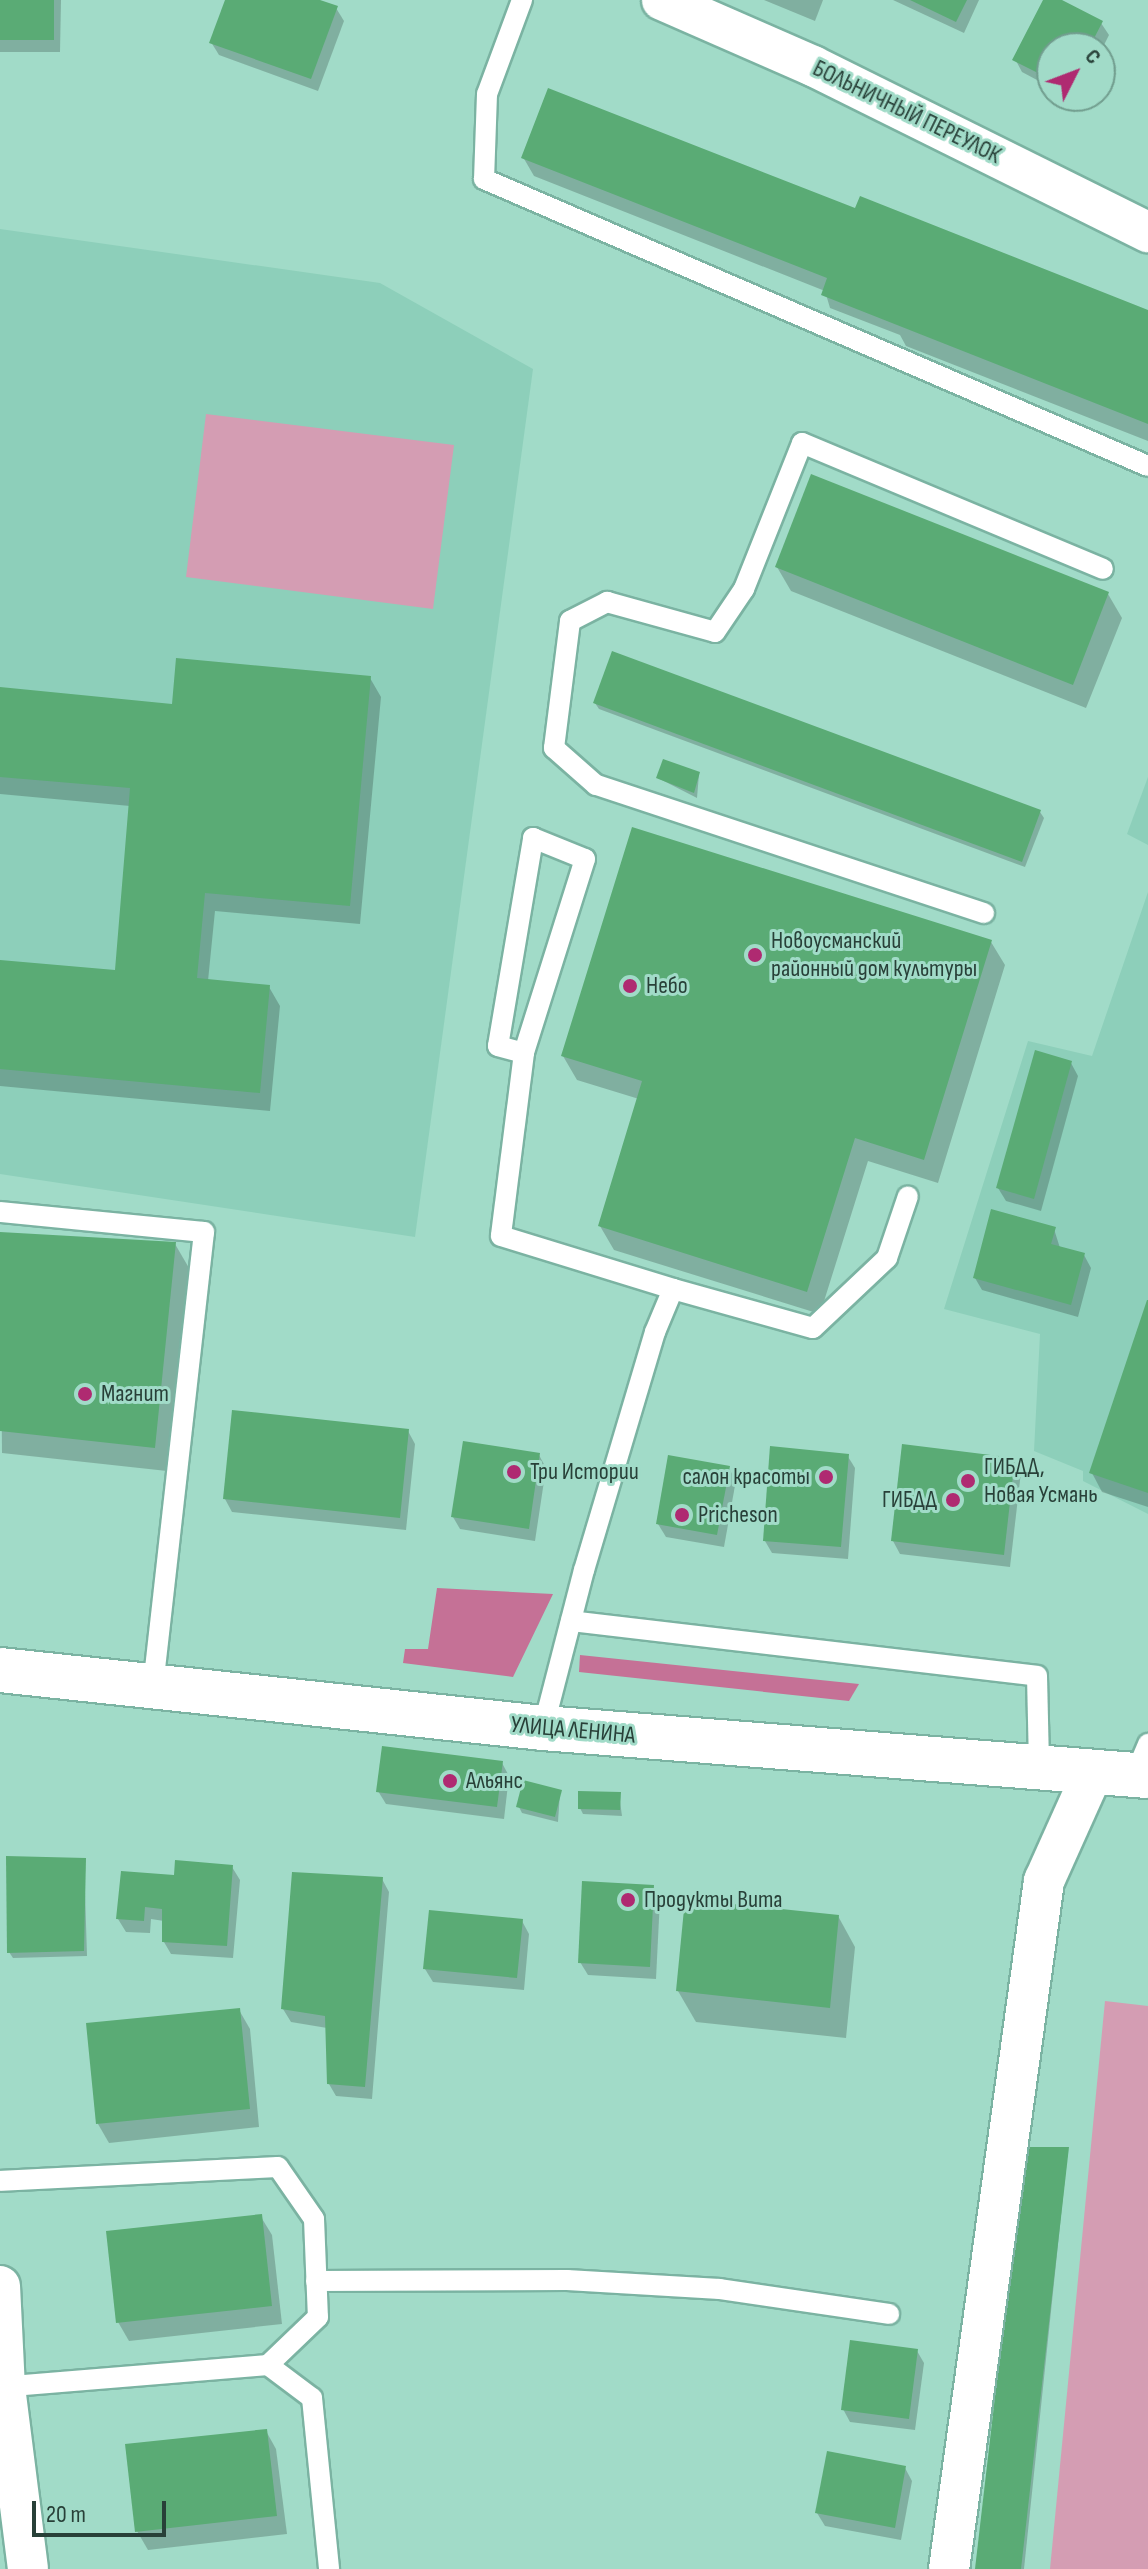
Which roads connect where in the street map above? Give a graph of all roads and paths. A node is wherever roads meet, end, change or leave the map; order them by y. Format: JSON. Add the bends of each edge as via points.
{"nodes":[{"id":1,"x":522,"y":0,"type":"edge"},
{"id":2,"x":662,"y":0,"type":"edge"},
{"id":3,"x":1148,"y":232,"type":"edge"},
{"id":4,"x":1148,"y":466,"type":"edge"},
{"id":5,"x":1103,"y":569,"type":"dead end"},
{"id":6,"x":984,"y":913,"type":"dead end"},
{"id":7,"x":524,"y":1053,"type":"junction"},
{"id":8,"x":908,"y":1196,"type":"dead end"},
{"id":9,"x":0,"y":1212,"type":"edge"},
{"id":10,"x":673,"y":1289,"type":"junction"},
{"id":11,"x":571,"y":1621,"type":"junction"},
{"id":12,"x":0,"y":1670,"type":"edge"},
{"id":13,"x":153,"y":1685,"type":"junction"},
{"id":14,"x":543,"y":1728,"type":"junction"},
{"id":15,"x":1039,"y":1767,"type":"junction"},
{"id":16,"x":1131,"y":1767,"type":"edge"},
{"id":17,"x":0,"y":2181,"type":"edge"},
{"id":18,"x":316,"y":2281,"type":"junction"},
{"id":19,"x":0,"y":2286,"type":"edge"},
{"id":20,"x":889,"y":2314,"type":"dead end"},
{"id":21,"x":268,"y":2365,"type":"junction"},
{"id":22,"x":2,"y":2387,"type":"edge"},
{"id":23,"x":28,"y":2569,"type":"edge"},
{"id":24,"x":329,"y":2569,"type":"edge"},
{"id":25,"x":949,"y":2569,"type":"edge"}],
"edges":[{"from":1,"to":4,"type":"lane","via":[[487,94],[484,179]]},
{"from":2,"to":3,"type":"street","name":"БОЛЬНИЧНЫЙ ПЕРЕУЛОК","via":[[813,66]]},
{"from":5,"to":6,"type":"lane","via":[[802,443],[744,589],[715,632],[607,602],[570,621],[554,748],[596,785]]},
{"from":7,"to":7,"type":"lane","via":[[498,1046],[533,838],[585,859]]},
{"from":7,"to":10,"type":"lane","via":[[501,1236]]},
{"from":8,"to":10,"type":"lane","via":[[887,1258],[813,1328]]},
{"from":9,"to":13,"type":"lane","via":[[204,1232]]},
{"from":10,"to":11,"type":"lane","via":[[655,1332]]},
{"from":11,"to":14,"type":"lane"},
{"from":11,"to":15,"type":"lane","via":[[1037,1676]]},
{"from":12,"to":13,"type":"main road","name":"УЛИЦА ЛЕНИНА"},
{"from":13,"to":14,"type":"main road","name":"УЛИЦА ЛЕНИНА"},
{"from":14,"to":15,"type":"main road","name":"УЛИЦА ЛЕНИНА"},
{"from":15,"to":16,"type":"main road","name":"УЛИЦА ЛЕНИНА"},
{"from":16,"to":25,"type":"street","via":[[1044,1881]]},
{"from":17,"to":18,"type":"lane","via":[[278,2167],[314,2219]]},
{"from":18,"to":20,"type":"lane","via":[[582,2281],[720,2289]]},
{"from":18,"to":21,"type":"lane","via":[[318,2317]]},
{"from":19,"to":22,"type":"street"},
{"from":21,"to":22,"type":"lane"},
{"from":21,"to":24,"type":"lane","via":[[312,2398]]},
{"from":22,"to":23,"type":"street"}]}
